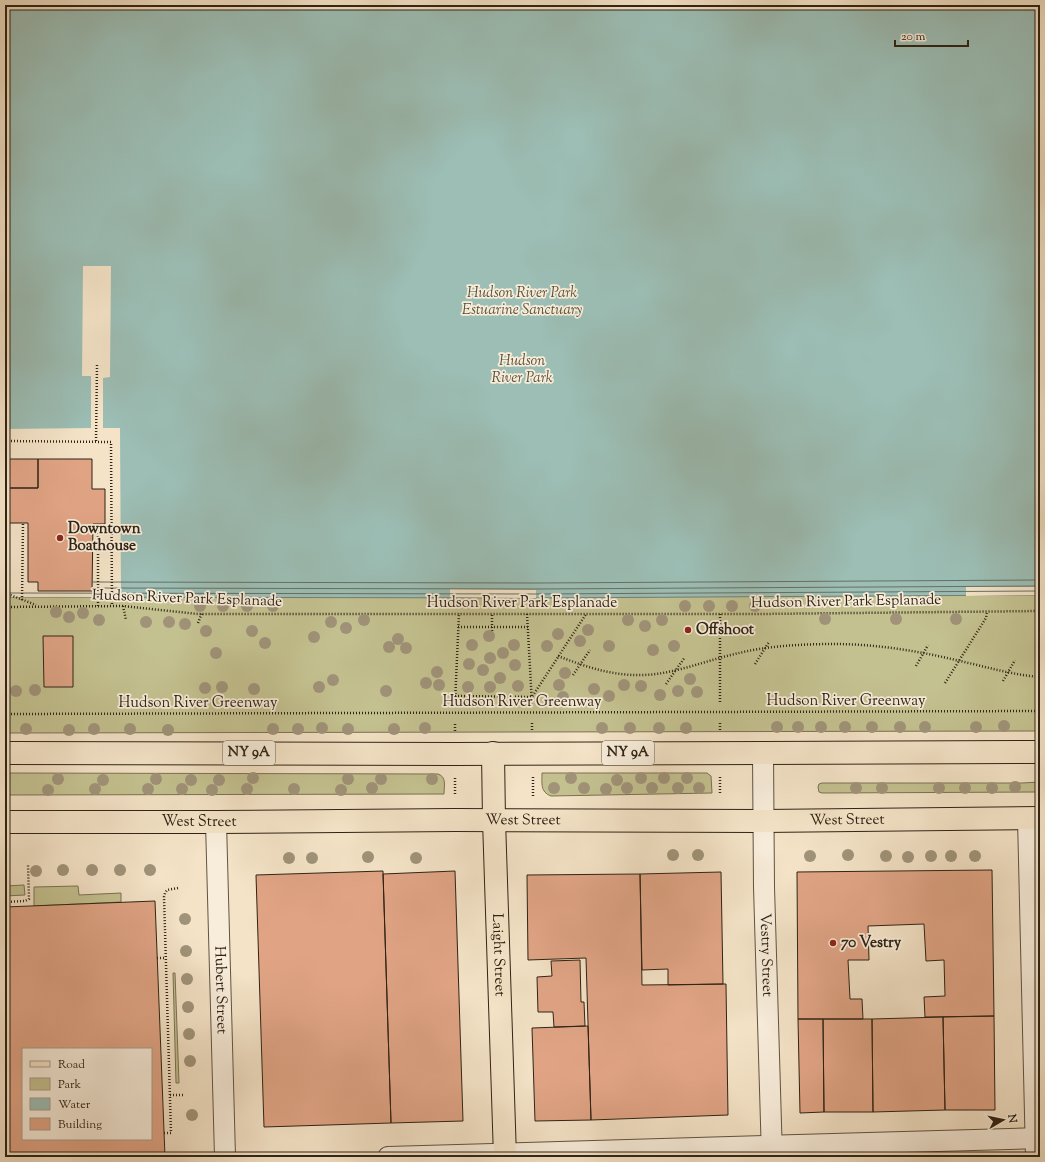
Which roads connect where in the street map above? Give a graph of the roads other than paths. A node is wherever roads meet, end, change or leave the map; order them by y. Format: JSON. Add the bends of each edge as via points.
{"nodes":[{"id":1,"x":1040,"y":752,"type":"edge"},
{"id":2,"x":5,"y":753,"type":"edge"},
{"id":3,"x":493,"y":753,"type":"junction"},
{"id":4,"x":763,"y":753,"type":"junction"},
{"id":5,"x":1034,"y":818,"type":"edge"},
{"id":6,"x":494,"y":820,"type":"junction"},
{"id":7,"x":763,"y":821,"type":"junction"},
{"id":8,"x":5,"y":822,"type":"edge"},
{"id":9,"x":216,"y":822,"type":"junction"},
{"id":10,"x":1037,"y":1145,"type":"edge"},
{"id":11,"x":771,"y":1151,"type":"edge"},
{"id":12,"x":505,"y":1156,"type":"edge"},
{"id":13,"x":225,"y":1157,"type":"edge"},
{"id":14,"x":388,"y":1157,"type":"edge"}],
"edges":[{"from":1,"to":4,"type":"main road","number":"NY 9A"},
{"from":2,"to":3,"type":"main road","number":"NY 9A"},
{"from":3,"to":4,"type":"main road","number":"NY 9A"},
{"from":3,"to":6,"type":"main road","name":"Laight Street"},
{"from":4,"to":7,"type":"street","name":"Vestry Street"},
{"from":5,"to":7,"type":"main road","name":"West Street"},
{"from":5,"to":10,"type":"street"},
{"from":6,"to":7,"type":"main road","name":"West Street"},
{"from":6,"to":9,"type":"main road","name":"West Street"},
{"from":6,"to":12,"type":"main road","name":"Laight Street"},
{"from":7,"to":11,"type":"street","name":"Vestry Street"},
{"from":8,"to":9,"type":"main road","name":"West Street"},
{"from":9,"to":13,"type":"street","name":"Hubert Street"},
{"from":10,"to":11,"type":"street"},
{"from":11,"to":12,"type":"street"},
{"from":12,"to":14,"type":"street"}]}
